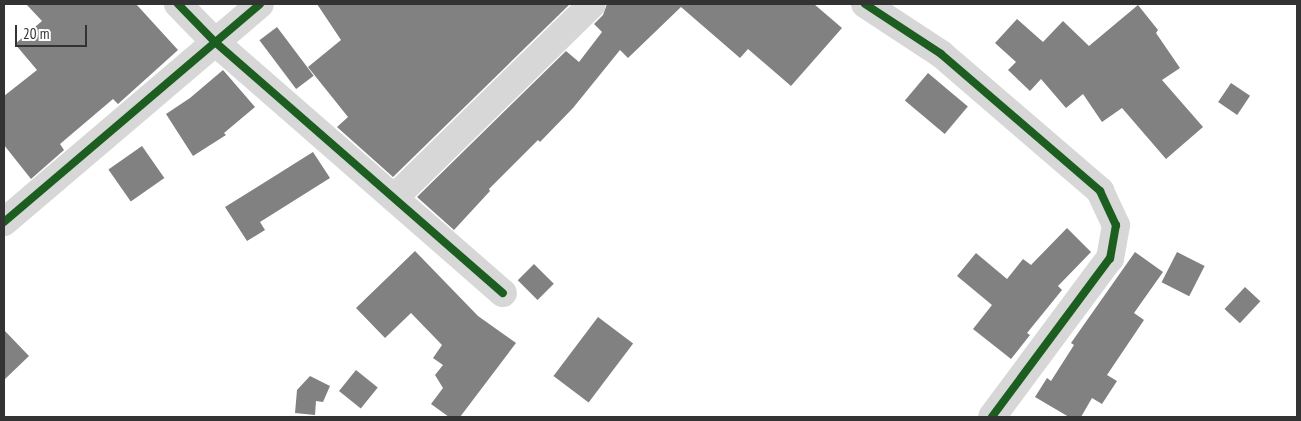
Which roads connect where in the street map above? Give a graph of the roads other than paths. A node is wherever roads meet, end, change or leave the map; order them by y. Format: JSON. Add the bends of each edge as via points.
{"nodes":[{"id":1,"x":178,"y":4,"type":"edge"},
{"id":2,"x":260,"y":4,"type":"edge"},
{"id":3,"x":592,"y":4,"type":"edge"},
{"id":4,"x":865,"y":4,"type":"edge"},
{"id":5,"x":215,"y":42,"type":"junction"},
{"id":6,"x":394,"y":198,"type":"junction"},
{"id":7,"x":4,"y":222,"type":"edge"},
{"id":8,"x":503,"y":294,"type":"dead end"},
{"id":9,"x":992,"y":417,"type":"edge"}],
"edges":[{"from":1,"to":5,"type":"street"},
{"from":2,"to":5,"type":"street"},
{"from":3,"to":6,"type":"street"},
{"from":4,"to":9,"type":"street","via":[[940,54],[1100,191],[1116,224],[1110,258]]},
{"from":5,"to":6,"type":"street"},
{"from":5,"to":7,"type":"street"},
{"from":6,"to":8,"type":"street"}]}
